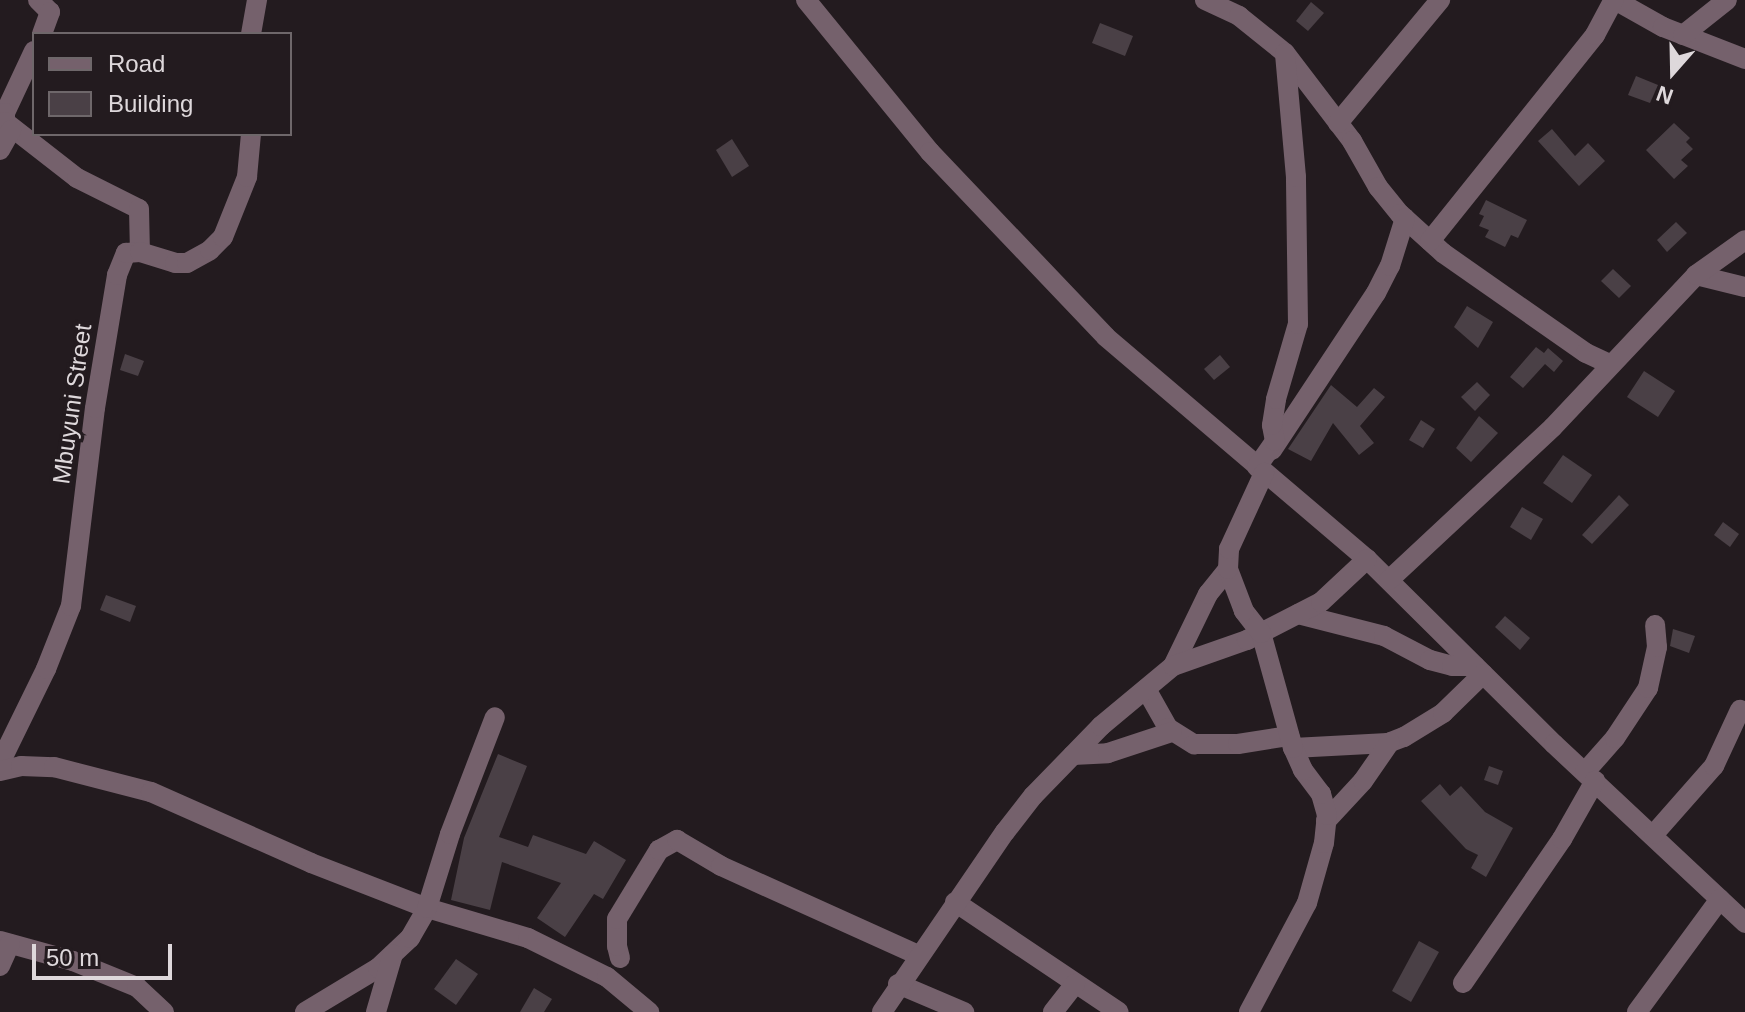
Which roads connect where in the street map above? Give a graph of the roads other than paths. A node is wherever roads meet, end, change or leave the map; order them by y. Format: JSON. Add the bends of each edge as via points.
{"nodes":[{"id":1,"x":38,"y":0,"type":"edge"},
{"id":2,"x":257,"y":0,"type":"edge"},
{"id":3,"x":806,"y":0,"type":"edge"},
{"id":4,"x":1205,"y":0,"type":"edge"},
{"id":5,"x":1440,"y":0,"type":"edge"},
{"id":6,"x":1615,"y":0,"type":"edge"},
{"id":7,"x":1727,"y":0,"type":"edge"},
{"id":8,"x":43,"y":32,"type":"edge"},
{"id":9,"x":251,"y":32,"type":"edge"},
{"id":10,"x":1683,"y":35,"type":"junction"},
{"id":11,"x":1285,"y":53,"type":"junction"},
{"id":12,"x":32,"y":55,"type":"edge"},
{"id":13,"x":1745,"y":59,"type":"edge"},
{"id":14,"x":1338,"y":123,"type":"junction"},
{"id":15,"x":11,"y":130,"type":"junction"},
{"id":16,"x":251,"y":136,"type":"edge"},
{"id":17,"x":0,"y":150,"type":"edge"},
{"id":18,"x":1405,"y":218,"type":"junction"},
{"id":19,"x":1745,"y":240,"type":"edge"},
{"id":20,"x":1430,"y":241,"type":"junction"},
{"id":21,"x":140,"y":252,"type":"junction"},
{"id":22,"x":1696,"y":275,"type":"junction"},
{"id":23,"x":1745,"y":287,"type":"edge"},
{"id":24,"x":1610,"y":364,"type":"junction"},
{"id":25,"x":1272,"y":450,"type":"junction"},
{"id":26,"x":1261,"y":470,"type":"junction"},
{"id":27,"x":1367,"y":559,"type":"junction"},
{"id":28,"x":1228,"y":569,"type":"junction"},
{"id":29,"x":1389,"y":580,"type":"junction"},
{"id":30,"x":1298,"y":614,"type":"junction"},
{"id":31,"x":1655,"y":625,"type":"dead end"},
{"id":32,"x":1261,"y":633,"type":"junction"},
{"id":33,"x":1173,"y":666,"type":"junction"},
{"id":34,"x":1479,"y":670,"type":"junction"},
{"id":35,"x":1146,"y":689,"type":"junction"},
{"id":36,"x":1740,"y":710,"type":"dead end"},
{"id":37,"x":495,"y":717,"type":"dead end"},
{"id":38,"x":1172,"y":732,"type":"junction"},
{"id":39,"x":1291,"y":742,"type":"junction"},
{"id":40,"x":1390,"y":742,"type":"junction"},
{"id":41,"x":1073,"y":755,"type":"junction"},
{"id":42,"x":0,"y":763,"type":"edge"},
{"id":43,"x":0,"y":771,"type":"edge"},
{"id":44,"x":1590,"y":776,"type":"junction"},
{"id":45,"x":1326,"y":821,"type":"junction"},
{"id":46,"x":1654,"y":834,"type":"junction"},
{"id":47,"x":1720,"y":899,"type":"junction"},
{"id":48,"x":955,"y":902,"type":"junction"},
{"id":49,"x":427,"y":908,"type":"junction"},
{"id":50,"x":1745,"y":923,"type":"edge"},
{"id":51,"x":5,"y":943,"type":"edge"},
{"id":52,"x":393,"y":954,"type":"junction"},
{"id":53,"x":918,"y":955,"type":"junction"},
{"id":54,"x":620,"y":958,"type":"dead end"},
{"id":55,"x":0,"y":966,"type":"edge"},
{"id":56,"x":1463,"y":983,"type":"dead end"},
{"id":57,"x":898,"y":984,"type":"junction"},
{"id":58,"x":1075,"y":984,"type":"junction"},
{"id":59,"x":164,"y":1012,"type":"edge"},
{"id":60,"x":305,"y":1012,"type":"edge"},
{"id":61,"x":376,"y":1012,"type":"edge"},
{"id":62,"x":649,"y":1012,"type":"edge"},
{"id":63,"x":882,"y":1012,"type":"edge"},
{"id":64,"x":964,"y":1012,"type":"edge"},
{"id":65,"x":1053,"y":1012,"type":"edge"},
{"id":66,"x":1119,"y":1012,"type":"edge"},
{"id":67,"x":1249,"y":1012,"type":"edge"},
{"id":68,"x":1637,"y":1012,"type":"edge"}],
"edges":[{"from":1,"to":8,"type":"street","via":[[50,12]]},
{"from":2,"to":9,"type":"street"},
{"from":3,"to":26,"type":"street","via":[[930,152],[1106,337]]},
{"from":4,"to":11,"type":"street","via":[[1239,16]]},
{"from":5,"to":14,"type":"street"},
{"from":6,"to":10,"type":"street"},
{"from":6,"to":20,"type":"street","via":[[1595,35]]},
{"from":7,"to":10,"type":"street"},
{"from":10,"to":13,"type":"street"},
{"from":11,"to":14,"type":"street"},
{"from":11,"to":25,"type":"street","via":[[1296,177],[1298,324],[1276,399]]},
{"from":12,"to":15,"type":"street","via":[[5,113]]},
{"from":14,"to":18,"type":"street","via":[[1378,187]]},
{"from":15,"to":17,"type":"street"},
{"from":15,"to":21,"type":"street","via":[[77,178],[139,209]]},
{"from":16,"to":21,"type":"street","via":[[247,177],[223,237],[187,263]]},
{"from":18,"to":20,"type":"street"},
{"from":18,"to":25,"type":"street","via":[[1376,293]]},
{"from":19,"to":22,"type":"street"},
{"from":20,"to":24,"type":"street","via":[[1558,334]]},
{"from":21,"to":42,"type":"street","name":"Mbuyuni Street","via":[[126,253],[117,275],[71,606]]},
{"from":22,"to":23,"type":"street"},
{"from":22,"to":24,"type":"street"},
{"from":24,"to":29,"type":"street","via":[[1553,427]]},
{"from":25,"to":26,"type":"street"},
{"from":26,"to":27,"type":"street"},
{"from":26,"to":28,"type":"street","via":[[1229,549]]},
{"from":27,"to":29,"type":"street"},
{"from":27,"to":30,"type":"street","via":[[1321,602]]},
{"from":28,"to":32,"type":"street","via":[[1244,611]]},
{"from":28,"to":33,"type":"street","via":[[1208,594]]},
{"from":29,"to":34,"type":"street"},
{"from":30,"to":32,"type":"street"},
{"from":30,"to":34,"type":"street","via":[[1384,636],[1430,660]]},
{"from":31,"to":44,"type":"street","via":[[1648,688]]},
{"from":32,"to":33,"type":"street"},
{"from":32,"to":39,"type":"street"},
{"from":33,"to":35,"type":"street"},
{"from":34,"to":40,"type":"street","via":[[1443,713]]},
{"from":34,"to":44,"type":"street"},
{"from":35,"to":38,"type":"street"},
{"from":35,"to":41,"type":"street"},
{"from":36,"to":46,"type":"street","via":[[1714,766]]},
{"from":37,"to":49,"type":"street"},
{"from":38,"to":39,"type":"street","via":[[1194,744]]},
{"from":38,"to":41,"type":"street","via":[[1108,753]]},
{"from":39,"to":40,"type":"street"},
{"from":39,"to":45,"type":"street","via":[[1321,794]]},
{"from":40,"to":45,"type":"street"},
{"from":41,"to":48,"type":"street","via":[[1033,796]]},
{"from":43,"to":49,"type":"street","via":[[54,767],[151,792]]},
{"from":44,"to":46,"type":"street"},
{"from":44,"to":56,"type":"street","via":[[1562,839]]},
{"from":45,"to":67,"type":"street","via":[[1307,903]]},
{"from":46,"to":47,"type":"street"},
{"from":47,"to":50,"type":"street"},
{"from":47,"to":68,"type":"street"},
{"from":48,"to":53,"type":"street"},
{"from":48,"to":58,"type":"street"},
{"from":49,"to":52,"type":"street","via":[[410,938]]},
{"from":49,"to":62,"type":"street","via":[[528,938],[573,958],[607,977]]},
{"from":51,"to":55,"type":"street"},
{"from":51,"to":59,"type":"street","via":[[73,961],[137,987]]},
{"from":52,"to":60,"type":"street"},
{"from":52,"to":61,"type":"street"},
{"from":53,"to":54,"type":"street","via":[[721,866],[677,840],[659,850],[617,919]]},
{"from":53,"to":57,"type":"street"},
{"from":57,"to":63,"type":"street"},
{"from":57,"to":64,"type":"street"},
{"from":58,"to":65,"type":"street"},
{"from":58,"to":66,"type":"street"}]}
